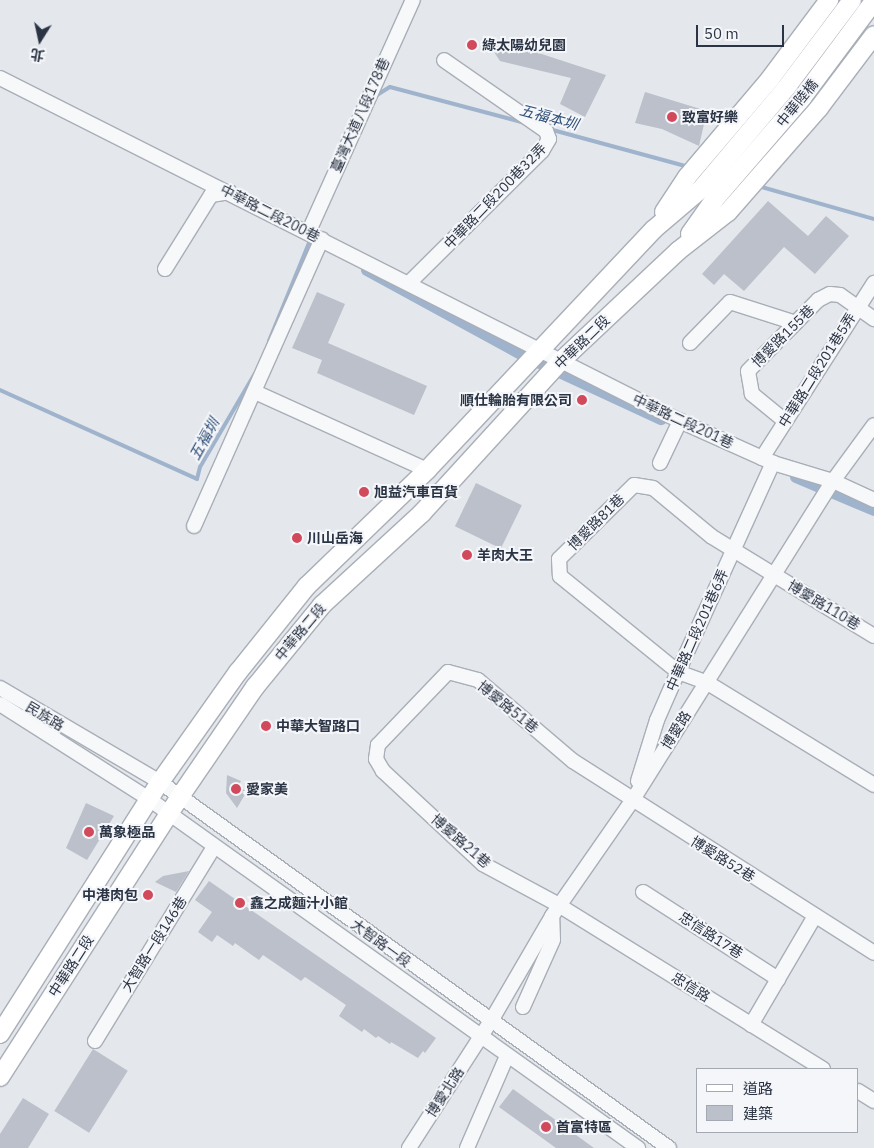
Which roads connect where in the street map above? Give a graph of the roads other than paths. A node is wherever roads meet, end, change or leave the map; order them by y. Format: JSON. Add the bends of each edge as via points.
{"nodes":[{"id":1,"x":413,"y":0,"type":"edge"},
{"id":2,"x":829,"y":0,"type":"edge"},
{"id":3,"x":852,"y":0,"type":"edge"},
{"id":4,"x":874,"y":1,"type":"edge"},
{"id":5,"x":874,"y":34,"type":"edge"},
{"id":6,"x":444,"y":60,"type":"dead end"},
{"id":7,"x":0,"y":78,"type":"edge"},
{"id":8,"x":701,"y":189,"type":"joint"},
{"id":9,"x":230,"y":192,"type":"junction"},
{"id":10,"x":714,"y":200,"type":"joint"},
{"id":11,"x":653,"y":230,"type":"junction"},
{"id":12,"x":309,"y":231,"type":"junction"},
{"id":13,"x":322,"y":239,"type":"junction"},
{"id":14,"x":678,"y":251,"type":"junction"},
{"id":15,"x":165,"y":269,"type":"dead end"},
{"id":16,"x":410,"y":282,"type":"junction"},
{"id":17,"x":874,"y":283,"type":"edge"},
{"id":18,"x":857,"y":306,"type":"junction"},
{"id":19,"x":874,"y":319,"type":"edge"},
{"id":20,"x":796,"y":323,"type":"junction"},
{"id":21,"x":690,"y":343,"type":"dead end"},
{"id":22,"x":539,"y":349,"type":"junction"},
{"id":23,"x":561,"y":361,"type":"junction"},
{"id":24,"x":255,"y":392,"type":"junction"},
{"id":25,"x":785,"y":420,"type":"junction"},
{"id":26,"x":680,"y":421,"type":"junction"},
{"id":27,"x":874,"y":425,"type":"edge"},
{"id":28,"x":768,"y":460,"type":"junction"},
{"id":29,"x":660,"y":464,"type":"dead end"},
{"id":30,"x":427,"y":470,"type":"junction"},
{"id":31,"x":833,"y":481,"type":"junction"},
{"id":32,"x":874,"y":500,"type":"edge"},
{"id":33,"x":194,"y":526,"type":"dead end"},
{"id":34,"x":732,"y":550,"type":"junction"},
{"id":35,"x":774,"y":574,"type":"junction"},
{"id":36,"x":874,"y":636,"type":"edge"},
{"id":37,"x":678,"y":672,"type":"junction"},
{"id":38,"x":706,"y":682,"type":"junction"},
{"id":39,"x":0,"y":688,"type":"edge"},
{"id":40,"x":0,"y":704,"type":"edge"},
{"id":41,"x":90,"y":743,"type":"joint"},
{"id":42,"x":85,"y":757,"type":"joint"},
{"id":43,"x":376,"y":759,"type":"joint"},
{"id":44,"x":160,"y":782,"type":"junction"},
{"id":45,"x":874,"y":785,"type":"edge"},
{"id":46,"x":179,"y":798,"type":"junction"},
{"id":47,"x":149,"y":800,"type":"junction"},
{"id":48,"x":632,"y":801,"type":"junction"},
{"id":49,"x":169,"y":814,"type":"junction"},
{"id":50,"x":214,"y":847,"type":"junction"},
{"id":51,"x":643,"y":892,"type":"dead end"},
{"id":52,"x":556,"y":910,"type":"junction"},
{"id":53,"x":815,"y":916,"type":"junction"},
{"id":54,"x":874,"y":953,"type":"edge"},
{"id":55,"x":778,"y":979,"type":"junction"},
{"id":56,"x":523,"y":1008,"type":"dead end"},
{"id":57,"x":491,"y":1022,"type":"junction"},
{"id":58,"x":751,"y":1025,"type":"junction"},
{"id":59,"x":0,"y":1034,"type":"edge"},
{"id":60,"x":481,"y":1037,"type":"junction"},
{"id":61,"x":94,"y":1041,"type":"dead end"},
{"id":62,"x":507,"y":1056,"type":"junction"},
{"id":63,"x":821,"y":1068,"type":"edge"},
{"id":64,"x":0,"y":1077,"type":"edge"},
{"id":65,"x":859,"y":1092,"type":"edge"},
{"id":66,"x":874,"y":1101,"type":"edge"},
{"id":67,"x":409,"y":1148,"type":"edge"},
{"id":68,"x":467,"y":1148,"type":"edge"},
{"id":69,"x":638,"y":1148,"type":"edge"},
{"id":70,"x":669,"y":1148,"type":"edge"}],
"edges":[{"from":1,"to":12,"type":"street","name":"臺灣大道八段178巷"},
{"from":2,"to":11,"type":"main road","name":"中華路二段","via":[[770,79],[687,178]]},
{"from":3,"to":8,"type":"main road","name":"中華陸橋","via":[[786,88]]},
{"from":4,"to":10,"type":"main road","name":"中華陸橋","via":[[802,98]]},
{"from":5,"to":14,"type":"main road","name":"中華路二段","via":[[770,167],[728,212]]},
{"from":6,"to":16,"type":"street","name":"中華路二段200巷32弄","via":[[546,132],[549,139],[542,151]]},
{"from":7,"to":9,"type":"street","name":"中華路二段200巷"},
{"from":8,"to":11,"type":"main road","name":"中華路二段"},
{"from":9,"to":12,"type":"street","name":"中華路二段200巷"},
{"from":9,"to":15,"type":"street","via":[[211,195]]},
{"from":10,"to":14,"type":"main road","name":"中華路二段"},
{"from":11,"to":22,"type":"main road","name":"中華路二段"},
{"from":12,"to":13,"type":"street","name":"中華路二段200巷"},
{"from":13,"to":16,"type":"street","name":"中華路二段200巷"},
{"from":13,"to":24,"type":"street"},
{"from":14,"to":23,"type":"main road","name":"中華路二段"},
{"from":16,"to":22,"type":"street","name":"中華路二段200巷"},
{"from":17,"to":18,"type":"street","name":"中華路二段201巷5弄"},
{"from":18,"to":19,"type":"street","name":"博愛路155巷"},
{"from":18,"to":20,"type":"street","name":"博愛路155巷","via":[[840,295],[830,294],[818,300]]},
{"from":18,"to":25,"type":"street","name":"中華路二段201巷5弄"},
{"from":20,"to":21,"type":"street","via":[[730,302]]},
{"from":20,"to":25,"type":"street","name":"博愛路155巷","via":[[748,371],[752,394]]},
{"from":22,"to":23,"type":"street","name":"中華路二段201巷"},
{"from":22,"to":30,"type":"main road","name":"中華路二段"},
{"from":23,"to":26,"type":"street","name":"中華路二段201巷"},
{"from":23,"to":46,"type":"main road","name":"中華路二段","via":[[422,513],[322,605],[256,687]]},
{"from":24,"to":30,"type":"street"},
{"from":24,"to":33,"type":"street"},
{"from":25,"to":28,"type":"street","name":"中華路二段201巷5弄"},
{"from":26,"to":28,"type":"street","name":"中華路二段201巷"},
{"from":26,"to":29,"type":"street"},
{"from":27,"to":31,"type":"street","name":"博愛路"},
{"from":28,"to":31,"type":"street","name":"中華路二段201巷"},
{"from":28,"to":34,"type":"street","name":"中華路二段201巷6弄"},
{"from":30,"to":44,"type":"main road","name":"中華路二段","via":[[307,586],[238,672]]},
{"from":31,"to":32,"type":"street","name":"中華路二段201巷"},
{"from":31,"to":35,"type":"street","name":"博愛路"},
{"from":34,"to":35,"type":"street","name":"博愛路81巷"},
{"from":34,"to":37,"type":"street","name":"中華路二段201巷6弄"},
{"from":34,"to":37,"type":"street","name":"博愛路81巷","via":[[653,488],[634,485],[559,558],[560,576]]},
{"from":35,"to":36,"type":"street","name":"博愛路110巷"},
{"from":35,"to":38,"type":"street","name":"博愛路"},
{"from":37,"to":38,"type":"street","name":"博愛路81巷"},
{"from":37,"to":48,"type":"street","name":"中華路二段201巷6弄","via":[[657,720]]},
{"from":38,"to":45,"type":"street","name":"博愛路81巷"},
{"from":38,"to":48,"type":"street","name":"博愛路"},
{"from":39,"to":41,"type":"street","name":"民族路"},
{"from":40,"to":42,"type":"street","name":"民族路"},
{"from":41,"to":44,"type":"street","name":"大智路一段"},
{"from":42,"to":47,"type":"street","name":"大智路一段"},
{"from":43,"to":48,"type":"street","name":"博愛路51巷","via":[[378,745],[448,672],[478,680],[573,761]]},
{"from":43,"to":52,"type":"street","name":"博愛路21巷","via":[[383,771],[483,864]]},
{"from":44,"to":46,"type":"street","name":"大智路一段"},
{"from":44,"to":47,"type":"main road","name":"中華路二段"},
{"from":46,"to":49,"type":"main road","name":"中華路二段"},
{"from":46,"to":57,"type":"street","name":"大智路一段"},
{"from":47,"to":49,"type":"street","name":"大智路一段"},
{"from":47,"to":59,"type":"main road","name":"中華路二段"},
{"from":48,"to":52,"type":"street","name":"博愛路"},
{"from":48,"to":53,"type":"street","name":"博愛路52巷"},
{"from":49,"to":50,"type":"street","name":"大智路一段"},
{"from":49,"to":64,"type":"main road","name":"中華路二段"},
{"from":50,"to":60,"type":"street","name":"大智路一段"},
{"from":50,"to":61,"type":"street","name":"大智路一段146巷"},
{"from":51,"to":55,"type":"street","name":"忠信路17巷"},
{"from":52,"to":56,"type":"street","via":[[552,940]]},
{"from":52,"to":57,"type":"street","name":"博愛路"},
{"from":52,"to":58,"type":"street","name":"忠信路"},
{"from":53,"to":54,"type":"street","name":"博愛路52巷"},
{"from":53,"to":55,"type":"street"},
{"from":55,"to":58,"type":"street"},
{"from":57,"to":60,"type":"street","name":"博愛路"},
{"from":57,"to":70,"type":"street","name":"大智路一段"},
{"from":58,"to":63,"type":"street","name":"忠信路"},
{"from":60,"to":62,"type":"street","name":"大智路一段"},
{"from":60,"to":67,"type":"street","name":"博愛北路"},
{"from":62,"to":68,"type":"street"},
{"from":62,"to":69,"type":"street","name":"大智路一段"},
{"from":65,"to":66,"type":"street"}]}
